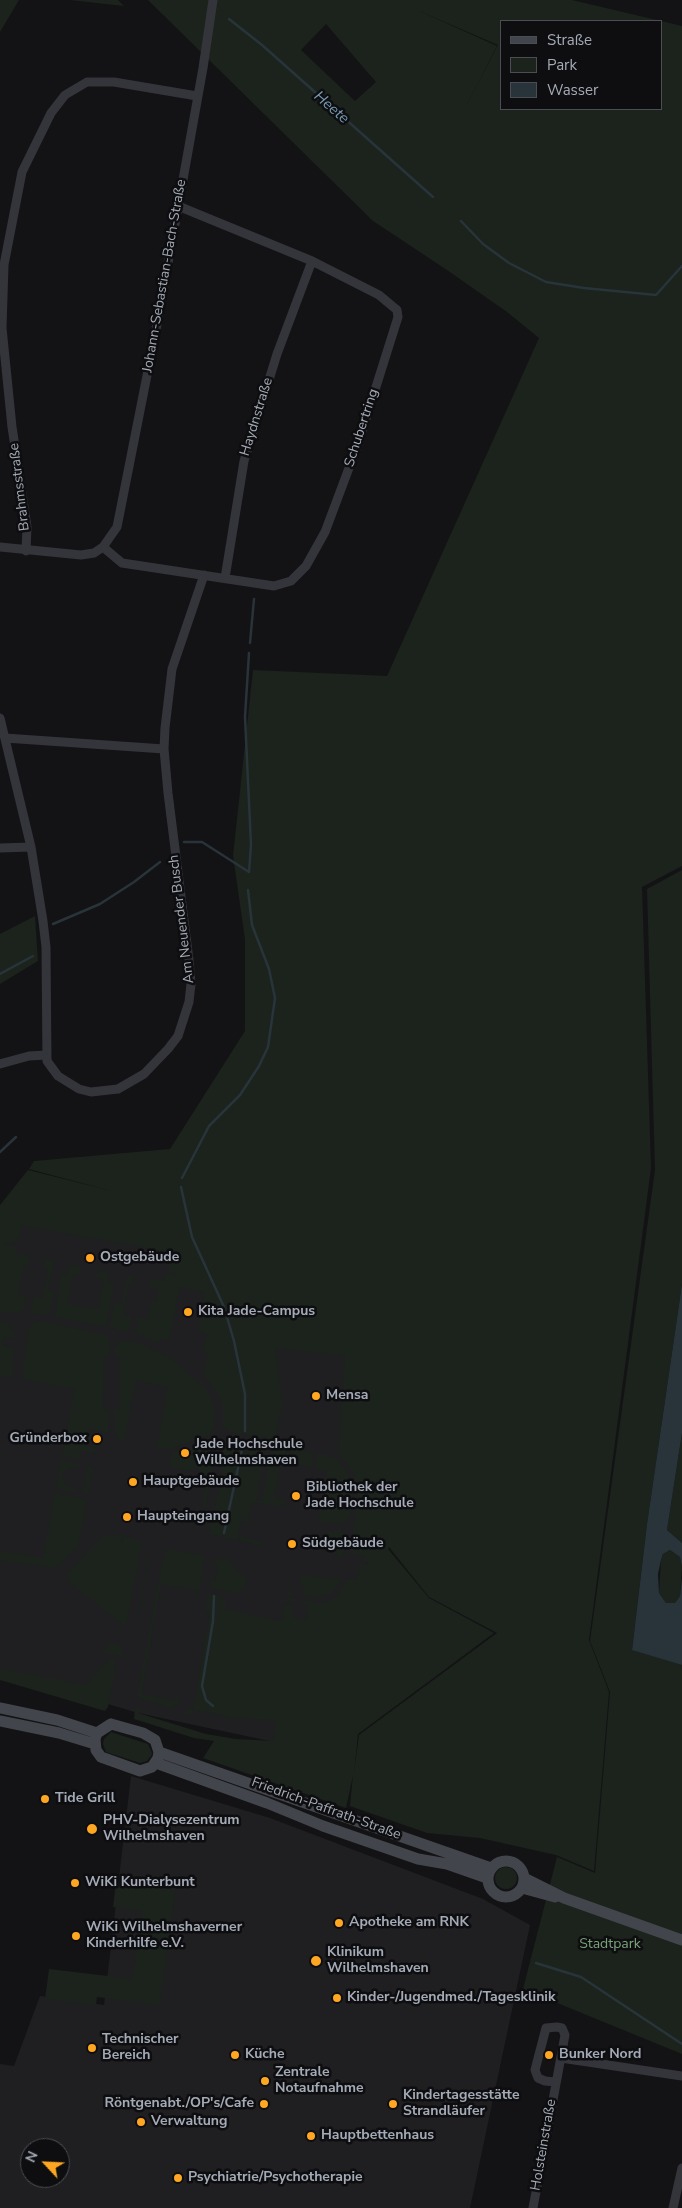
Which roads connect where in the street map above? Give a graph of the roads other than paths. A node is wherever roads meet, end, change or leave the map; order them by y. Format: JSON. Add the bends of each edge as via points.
{"nodes":[{"id":1,"x":213,"y":0,"type":"edge"},
{"id":2,"x":197,"y":96,"type":"junction"},
{"id":3,"x":178,"y":206,"type":"junction"},
{"id":4,"x":312,"y":262,"type":"junction"},
{"id":5,"x":0,"y":547,"type":"edge"},
{"id":6,"x":103,"y":547,"type":"junction"},
{"id":7,"x":26,"y":551,"type":"junction"},
{"id":8,"x":204,"y":575,"type":"junction"},
{"id":9,"x":225,"y":578,"type":"junction"},
{"id":10,"x":0,"y":718,"type":"edge"},
{"id":11,"x":5,"y":738,"type":"junction"},
{"id":12,"x":164,"y":749,"type":"junction"},
{"id":13,"x":31,"y":847,"type":"junction"},
{"id":14,"x":0,"y":848,"type":"edge"},
{"id":15,"x":46,"y":1055,"type":"junction"},
{"id":16,"x":0,"y":1064,"type":"edge"},
{"id":17,"x":0,"y":1708,"type":"edge"},
{"id":18,"x":0,"y":1721,"type":"edge"},
{"id":19,"x":96,"y":1738,"type":"junction"},
{"id":20,"x":157,"y":1757,"type":"junction"},
{"id":21,"x":489,"y":1873,"type":"junction"},
{"id":22,"x":523,"y":1883,"type":"junction"},
{"id":23,"x":682,"y":1940,"type":"edge"},
{"id":24,"x":561,"y":2058,"type":"junction"},
{"id":25,"x":682,"y":2076,"type":"edge"},
{"id":26,"x":556,"y":2082,"type":"junction"},
{"id":27,"x":682,"y":2168,"type":"edge"},
{"id":28,"x":532,"y":2208,"type":"edge"},
{"id":29,"x":673,"y":2208,"type":"edge"}],
"edges":[{"from":1,"to":2,"type":"street","name":"Johann-Sebastian-Bach-Straße"},
{"from":2,"to":3,"type":"street","name":"Johann-Sebastian-Bach-Straße"},
{"from":2,"to":7,"type":"street","name":"Brahmsstraße","via":[[114,82],[87,82],[65,95],[51,113],[22,172],[4,265],[2,328],[27,527]]},
{"from":3,"to":4,"type":"street","name":"Schubertring"},
{"from":3,"to":6,"type":"street","name":"Johann-Sebastian-Bach-Straße","via":[[117,527]]},
{"from":4,"to":9,"type":"street","name":"Haydnstraße","via":[[277,354],[244,461]]},
{"from":4,"to":9,"type":"street","name":"Schubertring","via":[[379,295],[397,310],[398,317],[344,483],[325,532],[306,566],[291,581],[274,586]]},
{"from":5,"to":7,"type":"street"},
{"from":6,"to":7,"type":"street","via":[[81,556]]},
{"from":6,"to":8,"type":"street","name":"Schubertring","via":[[122,563]]},
{"from":8,"to":9,"type":"street","name":"Schubertring"},
{"from":8,"to":12,"type":"street","name":"Am Neuender Busch","via":[[172,669]]},
{"from":10,"to":11,"type":"street"},
{"from":11,"to":12,"type":"street"},
{"from":11,"to":13,"type":"street"},
{"from":12,"to":15,"type":"street","name":"Am Neuender Busch","via":[[191,984],[178,1036],[157,1063],[118,1089],[79,1090],[58,1076]]},
{"from":13,"to":14,"type":"street"},
{"from":13,"to":15,"type":"street","via":[[46,947]]},
{"from":15,"to":16,"type":"street"},
{"from":17,"to":19,"type":"main road","via":[[57,1720]]},
{"from":18,"to":19,"type":"main road"},
{"from":19,"to":20,"type":"main road","via":[[101,1757],[140,1771],[152,1766]]},
{"from":19,"to":20,"type":"main road","via":[[111,1724],[143,1733],[155,1740]]},
{"from":20,"to":21,"type":"main road","name":"Friedrich-Paffrath-Straße"},
{"from":20,"to":21,"type":"main road","name":"Friedrich-Paffrath-Straße","via":[[323,1826],[418,1859]]},
{"from":21,"to":22,"type":"main road","via":[[500,1861],[511,1861],[521,1867]]},
{"from":21,"to":22,"type":"main road","via":[[492,1890],[502,1897],[513,1896]]},
{"from":22,"to":23,"type":"main road"},
{"from":24,"to":25,"type":"street"},
{"from":24,"to":26,"type":"street","name":"Holsteinstraße"},
{"from":24,"to":26,"type":"street","name":"Holsteinstraße","via":[[565,2035],[562,2028],[546,2028],[535,2070],[538,2078]]},
{"from":26,"to":28,"type":"street","name":"Holsteinstraße"},
{"from":27,"to":29,"type":"street"}]}
